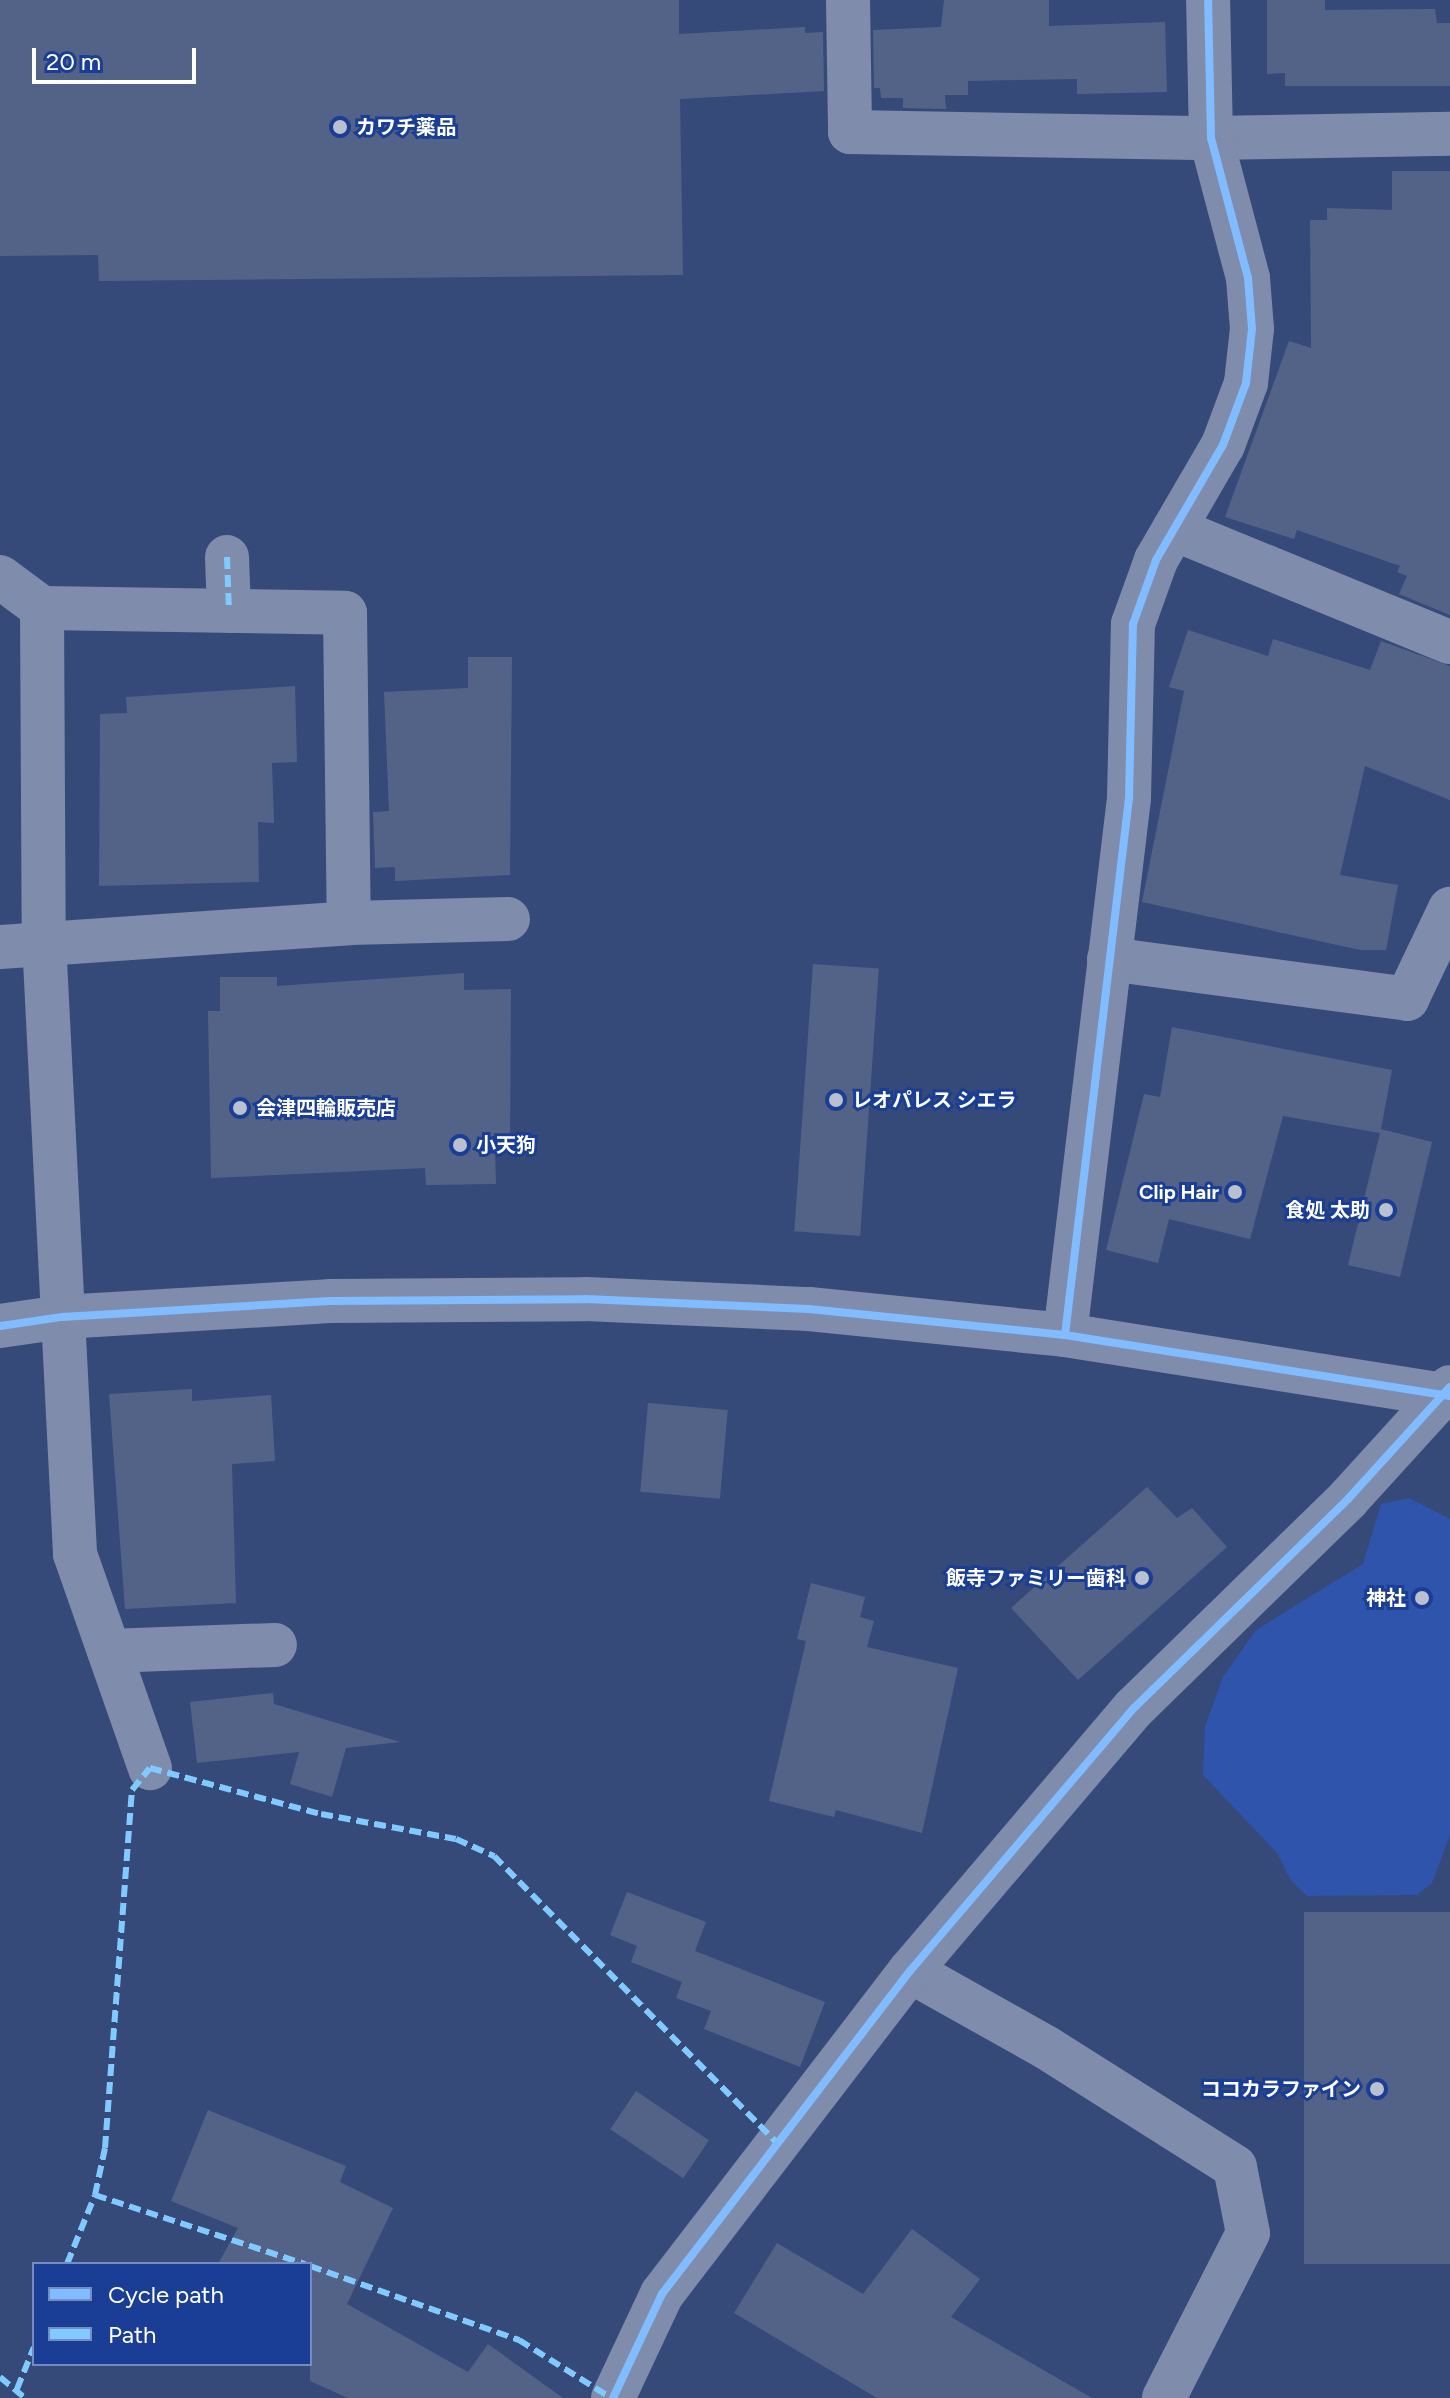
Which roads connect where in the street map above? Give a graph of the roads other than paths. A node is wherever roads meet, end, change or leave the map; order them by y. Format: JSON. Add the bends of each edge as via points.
{"nodes":[{"id":1,"x":848,"y":0,"type":"edge"},
{"id":2,"x":1208,"y":0,"type":"edge"},
{"id":3,"x":1450,"y":134,"type":"edge"},
{"id":4,"x":1211,"y":138,"type":"junction"},
{"id":5,"x":1174,"y":529,"type":"junction"},
{"id":6,"x":227,"y":557,"type":"dead end"},
{"id":7,"x":0,"y":577,"type":"edge"},
{"id":8,"x":42,"y":608,"type":"junction"},
{"id":9,"x":229,"y":611,"type":"junction"},
{"id":10,"x":1450,"y":642,"type":"edge"},
{"id":11,"x":1450,"y":909,"type":"edge"},
{"id":12,"x":508,"y":919,"type":"dead end"},
{"id":13,"x":349,"y":923,"type":"junction"},
{"id":14,"x":44,"y":941,"type":"junction"},
{"id":15,"x":0,"y":947,"type":"edge"},
{"id":16,"x":1109,"y":959,"type":"junction"},
{"id":17,"x":62,"y":1317,"type":"junction"},
{"id":18,"x":0,"y":1326,"type":"edge"},
{"id":19,"x":1065,"y":1335,"type":"junction"},
{"id":20,"x":1448,"y":1393,"type":"edge"},
{"id":21,"x":275,"y":1645,"type":"dead end"},
{"id":22,"x":109,"y":1651,"type":"junction"},
{"id":23,"x":150,"y":1768,"type":"dead end"},
{"id":24,"x":910,"y":1971,"type":"junction"},
{"id":25,"x":613,"y":2398,"type":"edge"},
{"id":26,"x":1164,"y":2398,"type":"edge"}],
"edges":[{"from":1,"to":4,"type":"street","via":[[850,132]]},
{"from":2,"to":4,"type":"street"},
{"from":3,"to":4,"type":"street"},
{"from":4,"to":5,"type":"street","via":[[1248,278],[1252,329],[1246,383],[1223,445]]},
{"from":5,"to":10,"type":"street"},
{"from":5,"to":16,"type":"street","via":[[1156,560],[1133,624],[1129,798]]},
{"from":6,"to":9,"type":"street"},
{"from":7,"to":8,"type":"street"},
{"from":8,"to":9,"type":"street"},
{"from":8,"to":14,"type":"street"},
{"from":9,"to":13,"type":"street","via":[[345,613]]},
{"from":11,"to":16,"type":"street","via":[[1407,999]]},
{"from":12,"to":13,"type":"street"},
{"from":13,"to":14,"type":"street"},
{"from":14,"to":15,"type":"street"},
{"from":14,"to":17,"type":"street"},
{"from":16,"to":19,"type":"street"},
{"from":17,"to":18,"type":"street"},
{"from":17,"to":19,"type":"street","via":[[330,1301],[586,1299],[824,1310]]},
{"from":17,"to":22,"type":"street","via":[[75,1554]]},
{"from":19,"to":20,"type":"street"},
{"from":20,"to":24,"type":"street","via":[[1348,1499],[1134,1708]]},
{"from":21,"to":22,"type":"street"},
{"from":22,"to":23,"type":"street"},
{"from":24,"to":25,"type":"street","via":[[662,2294]]},
{"from":24,"to":26,"type":"street","via":[[1047,2048],[1235,2167],[1248,2233]]}]}
